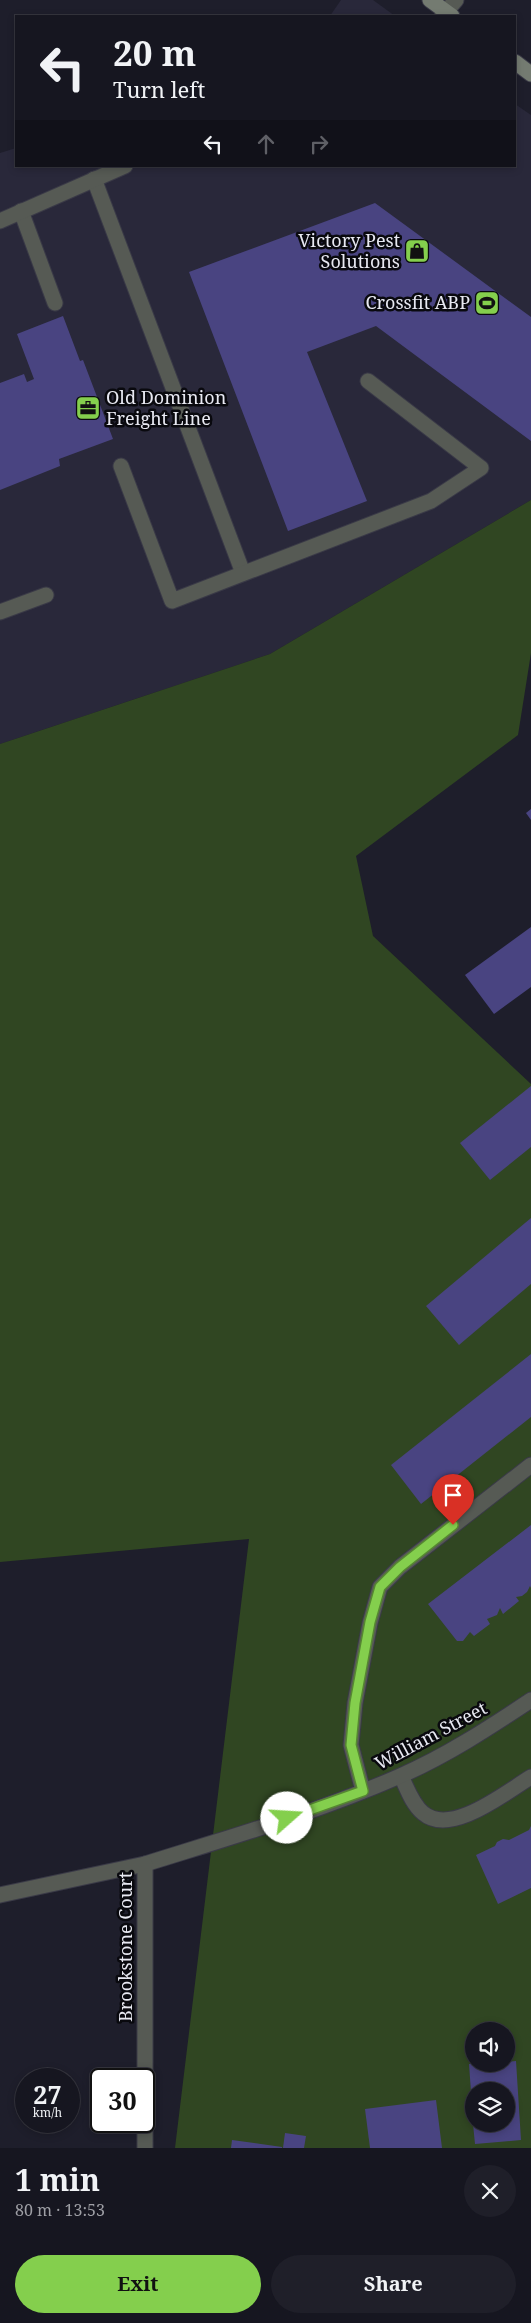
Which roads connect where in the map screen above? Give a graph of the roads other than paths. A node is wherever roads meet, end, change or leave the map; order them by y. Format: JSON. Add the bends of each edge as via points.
{"nodes":[{"id":1,"x":430,"y":0,"type":"edge"},
{"id":2,"x":456,"y":0,"type":"edge"},
{"id":3,"x":446,"y":15,"type":"edge"},
{"id":4,"x":516,"y":63,"type":"edge"},
{"id":5,"x":531,"y":74,"type":"edge"},
{"id":6,"x":124,"y":167,"type":"edge"},
{"id":7,"x":94,"y":179,"type":"junction"},
{"id":8,"x":21,"y":211,"type":"junction"},
{"id":9,"x":0,"y":221,"type":"edge"},
{"id":10,"x":55,"y":303,"type":"dead end"},
{"id":11,"x":368,"y":381,"type":"dead end"},
{"id":12,"x":120,"y":466,"type":"dead end"},
{"id":13,"x":243,"y":573,"type":"junction"},
{"id":14,"x":46,"y":595,"type":"dead end"},
{"id":15,"x":0,"y":612,"type":"edge"},
{"id":16,"x":531,"y":1465,"type":"edge"},
{"id":17,"x":531,"y":1700,"type":"edge"},
{"id":18,"x":401,"y":1776,"type":"junction"},
{"id":19,"x":531,"y":1777,"type":"edge"},
{"id":20,"x":363,"y":1791,"type":"junction"},
{"id":21,"x":146,"y":1864,"type":"junction"},
{"id":22,"x":0,"y":1895,"type":"edge"},
{"id":23,"x":144,"y":2148,"type":"edge"}],
"edges":[{"from":1,"to":3,"type":"street"},
{"from":2,"to":3,"type":"street"},
{"from":4,"to":5,"type":"street"},
{"from":6,"to":7,"type":"street"},
{"from":7,"to":8,"type":"street"},
{"from":7,"to":13,"type":"street"},
{"from":8,"to":9,"type":"street"},
{"from":8,"to":10,"type":"street"},
{"from":11,"to":13,"type":"street","via":[[481,468],[431,501]]},
{"from":12,"to":13,"type":"street","via":[[172,601]]},
{"from":14,"to":15,"type":"street"},
{"from":16,"to":20,"type":"street","via":[[400,1567],[380,1587],[355,1703],[351,1745]]},
{"from":17,"to":18,"type":"street","name":"William Street","via":[[479,1735]]},
{"from":18,"to":19,"type":"street","via":[[422,1813],[446,1821],[465,1816]]},
{"from":18,"to":20,"type":"street","name":"William Street"},
{"from":20,"to":21,"type":"street","name":"William Street"},
{"from":21,"to":22,"type":"street","name":"Brookstone Court"},
{"from":21,"to":23,"type":"street","name":"Brookstone Court"}]}
